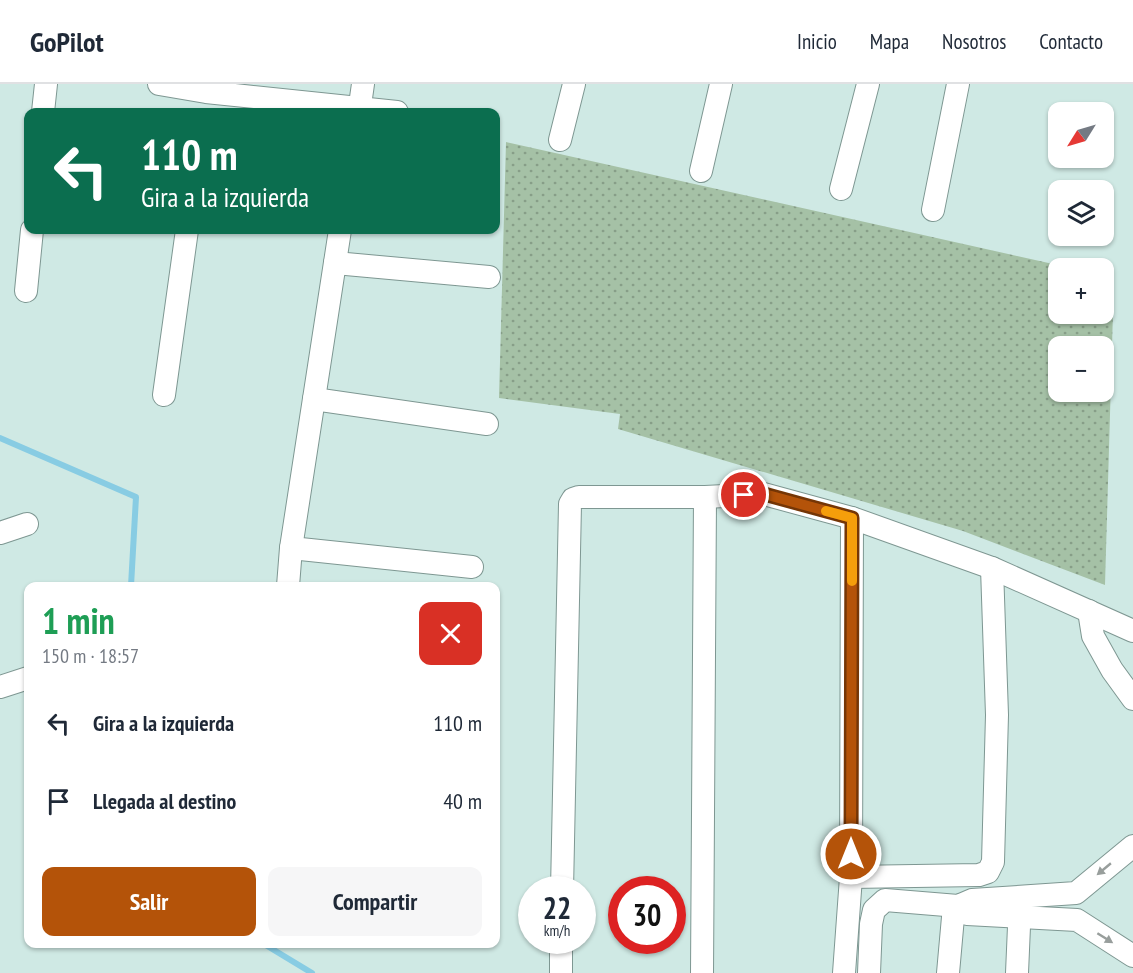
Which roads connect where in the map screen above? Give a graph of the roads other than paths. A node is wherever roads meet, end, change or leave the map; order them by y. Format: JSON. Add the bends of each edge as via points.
{"nodes":[{"id":1,"x":46,"y":84,"type":"edge"},
{"id":2,"x":159,"y":84,"type":"edge"},
{"id":3,"x":363,"y":84,"type":"edge"},
{"id":4,"x":574,"y":84,"type":"edge"},
{"id":5,"x":721,"y":84,"type":"edge"},
{"id":6,"x":868,"y":84,"type":"edge"},
{"id":7,"x":958,"y":84,"type":"edge"},
{"id":8,"x":205,"y":96,"type":"edge"},
{"id":9,"x":43,"y":108,"type":"edge"},
{"id":10,"x":337,"y":108,"type":"edge"},
{"id":11,"x":359,"y":108,"type":"edge"},
{"id":12,"x":560,"y":140,"type":"dead end"},
{"id":13,"x":701,"y":171,"type":"dead end"},
{"id":14,"x":841,"y":189,"type":"dead end"},
{"id":15,"x":933,"y":210,"type":"dead end"},
{"id":16,"x":32,"y":234,"type":"edge"},
{"id":17,"x":186,"y":234,"type":"edge"},
{"id":18,"x":339,"y":234,"type":"edge"},
{"id":19,"x":335,"y":263,"type":"junction"},
{"id":20,"x":489,"y":277,"type":"dead end"},
{"id":21,"x":26,"y":291,"type":"dead end"},
{"id":22,"x":164,"y":395,"type":"dead end"},
{"id":23,"x":314,"y":399,"type":"junction"},
{"id":24,"x":487,"y":424,"type":"dead end"},
{"id":25,"x":705,"y":497,"type":"junction"},
{"id":26,"x":852,"y":518,"type":"junction"},
{"id":27,"x":27,"y":524,"type":"dead end"},
{"id":28,"x":0,"y":533,"type":"edge"},
{"id":29,"x":291,"y":548,"type":"junction"},
{"id":30,"x":472,"y":567,"type":"dead end"},
{"id":31,"x":992,"y":568,"type":"junction"},
{"id":32,"x":288,"y":582,"type":"edge"},
{"id":33,"x":1089,"y":611,"type":"junction"},
{"id":34,"x":1133,"y":631,"type":"edge"},
{"id":35,"x":24,"y":679,"type":"edge"},
{"id":36,"x":0,"y":687,"type":"edge"},
{"id":37,"x":1133,"y":699,"type":"edge"},
{"id":38,"x":1133,"y":846,"type":"edge"},
{"id":39,"x":562,"y":876,"type":"edge"},
{"id":40,"x":851,"y":877,"type":"junction"},
{"id":41,"x":1076,"y":893,"type":"junction"},
{"id":42,"x":956,"y":906,"type":"junction"},
{"id":43,"x":1020,"y":908,"type":"junction"},
{"id":44,"x":1077,"y":920,"type":"junction"},
{"id":45,"x":561,"y":954,"type":"edge"},
{"id":46,"x":1133,"y":956,"type":"edge"},
{"id":47,"x":561,"y":973,"type":"edge"},
{"id":48,"x":702,"y":973,"type":"edge"},
{"id":49,"x":844,"y":973,"type":"edge"},
{"id":50,"x":869,"y":973,"type":"edge"},
{"id":51,"x":948,"y":973,"type":"edge"},
{"id":52,"x":1017,"y":973,"type":"edge"}],
"edges":[{"from":1,"to":9,"type":"street"},
{"from":2,"to":8,"type":"street"},
{"from":3,"to":11,"type":"street"},
{"from":4,"to":12,"type":"street"},
{"from":5,"to":13,"type":"street"},
{"from":6,"to":14,"type":"street"},
{"from":7,"to":15,"type":"street"},
{"from":8,"to":10,"type":"street"},
{"from":16,"to":21,"type":"street"},
{"from":17,"to":22,"type":"street"},
{"from":18,"to":19,"type":"street"},
{"from":19,"to":20,"type":"street"},
{"from":19,"to":23,"type":"street"},
{"from":23,"to":24,"type":"street"},
{"from":23,"to":29,"type":"street"},
{"from":25,"to":26,"type":"street","via":[[764,494]]},
{"from":25,"to":39,"type":"street","via":[[579,497],[570,504]]},
{"from":25,"to":48,"type":"street"},
{"from":26,"to":31,"type":"street"},
{"from":26,"to":40,"type":"street"},
{"from":27,"to":28,"type":"street"},
{"from":29,"to":30,"type":"street"},
{"from":29,"to":32,"type":"street"},
{"from":31,"to":33,"type":"street"},
{"from":31,"to":40,"type":"street","via":[[997,715],[993,862],[988,872],[979,875]]},
{"from":33,"to":34,"type":"street"},
{"from":33,"to":37,"type":"street","via":[[1093,636]]},
{"from":35,"to":36,"type":"street"},
{"from":38,"to":41,"type":"street","one_way":true},
{"from":40,"to":49,"type":"street"},
{"from":41,"to":43,"type":"street"},
{"from":41,"to":44,"type":"street"},
{"from":42,"to":43,"type":"street","via":[[972,900]]},
{"from":42,"to":50,"type":"street","via":[[885,900],[874,909]]},
{"from":42,"to":51,"type":"street"},
{"from":43,"to":44,"type":"street"},
{"from":43,"to":52,"type":"street"},
{"from":44,"to":46,"type":"street","one_way":true},
{"from":45,"to":47,"type":"street"}]}
